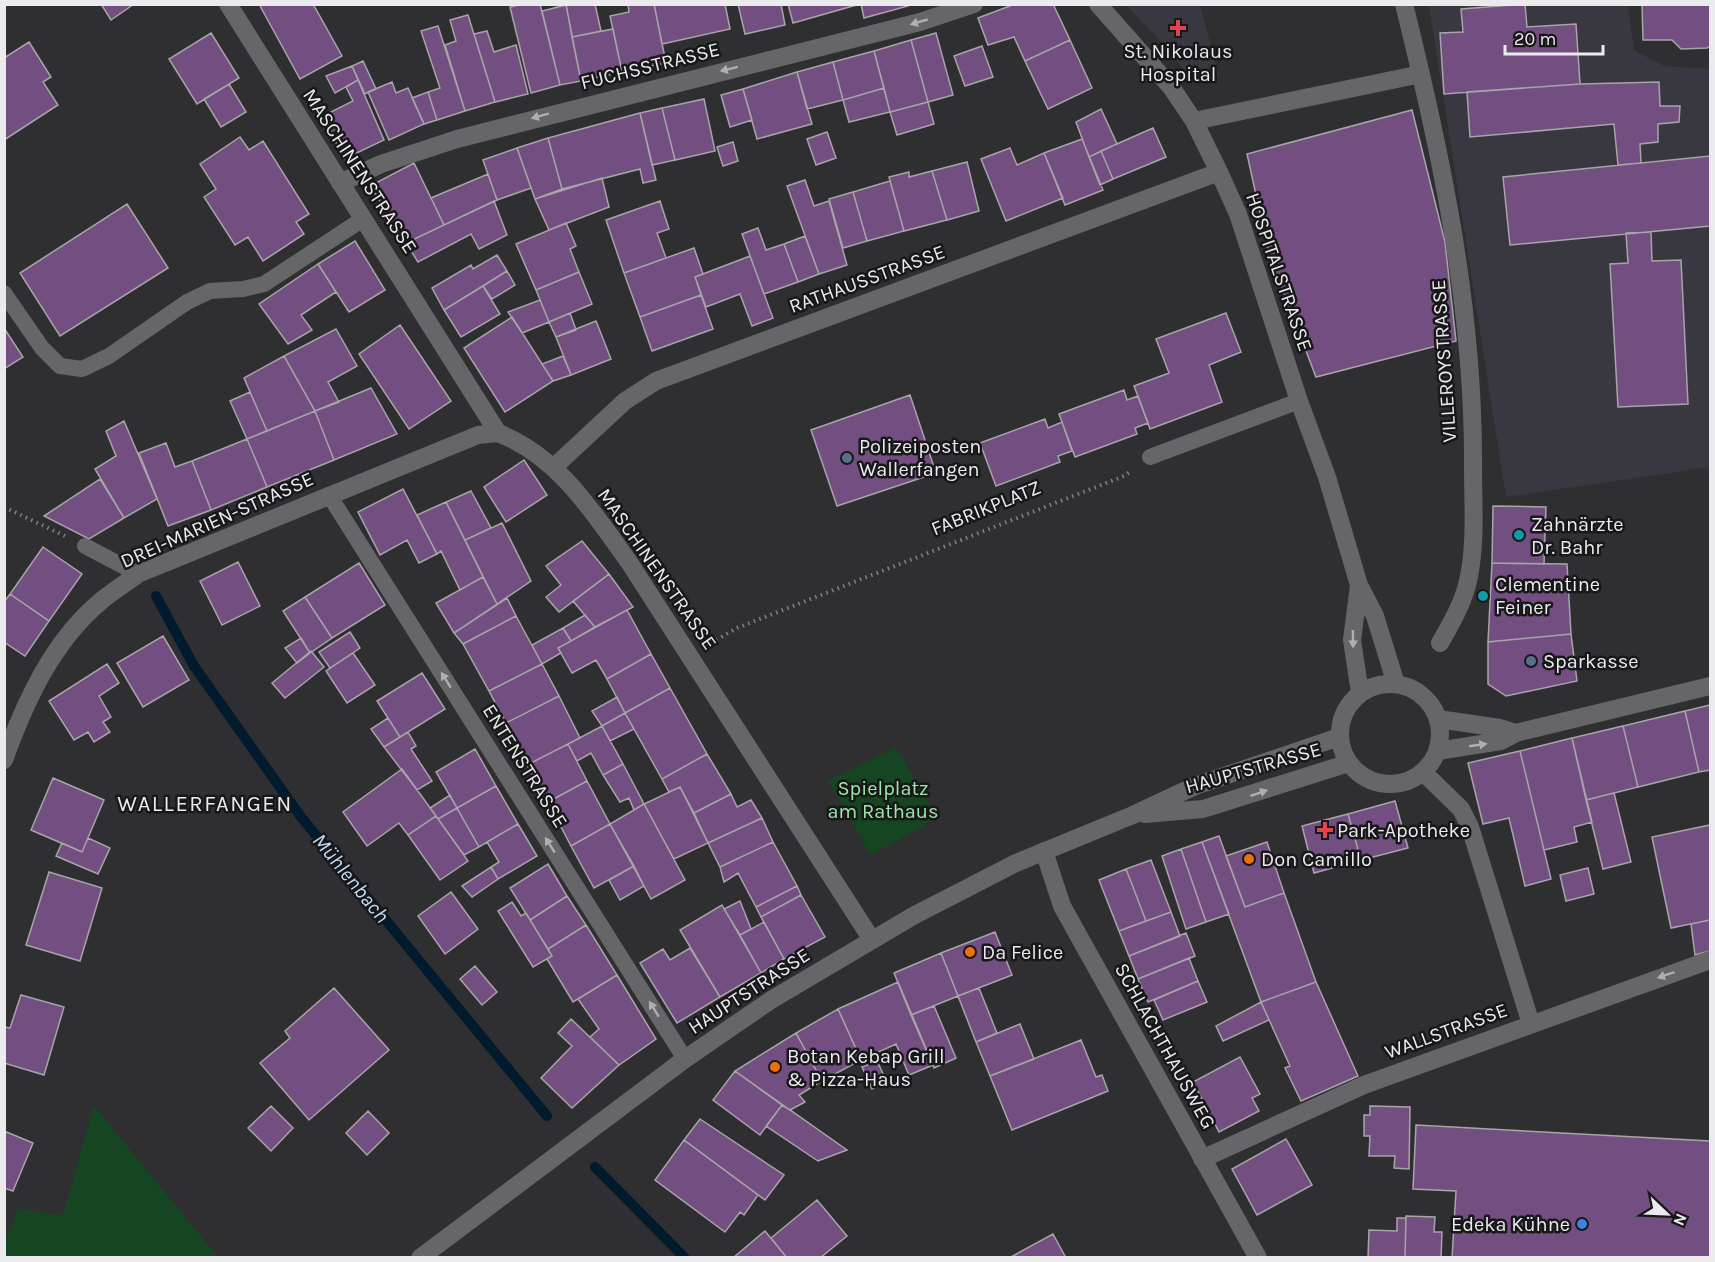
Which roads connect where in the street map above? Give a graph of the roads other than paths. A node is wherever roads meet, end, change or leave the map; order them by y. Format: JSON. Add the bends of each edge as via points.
{"nodes":[{"id":1,"x":228,"y":4,"type":"edge"},
{"id":2,"x":974,"y":4,"type":"edge"},
{"id":3,"x":1098,"y":4,"type":"edge"},
{"id":4,"x":1404,"y":4,"type":"edge"},
{"id":5,"x":1421,"y":74,"type":"junction"},
{"id":6,"x":1194,"y":121,"type":"junction"},
{"id":7,"x":1219,"y":172,"type":"junction"},
{"id":8,"x":340,"y":183,"type":"junction"},
{"id":9,"x":363,"y":219,"type":"junction"},
{"id":10,"x":4,"y":293,"type":"edge"},
{"id":11,"x":1299,"y":401,"type":"junction"},
{"id":12,"x":498,"y":433,"type":"junction"},
{"id":13,"x":1150,"y":457,"type":"road end"},
{"id":14,"x":554,"y":467,"type":"junction"},
{"id":15,"x":329,"y":495,"type":"junction"},
{"id":16,"x":85,"y":546,"type":"road end"},
{"id":17,"x":138,"y":574,"type":"junction"},
{"id":18,"x":1359,"y":585,"type":"junction"},
{"id":19,"x":1440,"y":643,"type":"dead end"},
{"id":20,"x":1396,"y":684,"type":"junction"},
{"id":21,"x":1710,"y":686,"type":"edge"},
{"id":22,"x":1360,"y":693,"type":"junction"},
{"id":23,"x":1438,"y":719,"type":"junction"},
{"id":24,"x":1516,"y":733,"type":"junction"},
{"id":25,"x":1339,"y":737,"type":"junction"},
{"id":26,"x":1437,"y":751,"type":"junction"},
{"id":27,"x":4,"y":760,"type":"edge"},
{"id":28,"x":1349,"y":763,"type":"junction"},
{"id":29,"x":1423,"y":772,"type":"junction"},
{"id":30,"x":1133,"y":815,"type":"junction"},
{"id":31,"x":1044,"y":851,"type":"junction"},
{"id":32,"x":872,"y":940,"type":"junction"},
{"id":33,"x":1710,"y":960,"type":"edge"},
{"id":34,"x":1531,"y":1024,"type":"junction"},
{"id":35,"x":686,"y":1059,"type":"junction"},
{"id":36,"x":1202,"y":1160,"type":"junction"},
{"id":37,"x":420,"y":1257,"type":"edge"},
{"id":38,"x":1258,"y":1257,"type":"edge"}],
"edges":[{"from":1,"to":8,"type":"street","name":"MASCHINENSTRASSE"},
{"from":2,"to":8,"type":"street","name":"FUCHSSTRASSE","one_way":true,"via":[[920,22],[456,139],[381,164]]},
{"from":3,"to":6,"type":"street","name":"HOSPITALSTRASSE","via":[[1171,87]]},
{"from":4,"to":5,"type":"street","name":"VILLEROYSTRASSE"},
{"from":5,"to":6,"type":"street"},
{"from":5,"to":19,"type":"street","name":"VILLEROYSTRASSE","via":[[1454,230],[1467,324],[1473,411],[1473,542],[1469,578],[1459,608]]},
{"from":6,"to":7,"type":"street","name":"HOSPITALSTRASSE"},
{"from":7,"to":11,"type":"street","name":"HOSPITALSTRASSE","via":[[1238,214]]},
{"from":7,"to":14,"type":"street","name":"RATHAUSSTRASSE","via":[[656,381],[626,401]]},
{"from":8,"to":9,"type":"street","name":"MASCHINENSTRASSE"},
{"from":9,"to":10,"type":"lane","via":[[264,284],[210,291],[82,369],[60,366],[42,348]]},
{"from":9,"to":12,"type":"street","name":"MASCHINENSTRASSE"},
{"from":11,"to":13,"type":"lane"},
{"from":11,"to":18,"type":"street","name":"HOSPITALSTRASSE","via":[[1327,477]]},
{"from":12,"to":14,"type":"street","name":"MASCHINENSTRASSE","via":[[521,442]]},
{"from":12,"to":15,"type":"street","name":"DREI-MARIEN-STRASSE","via":[[478,435]]},
{"from":14,"to":32,"type":"street","name":"MASCHINENSTRASSE","via":[[592,510],[629,562]]},
{"from":15,"to":17,"type":"street","name":"DREI-MARIEN-STRASSE"},
{"from":35,"to":15,"type":"lane","name":"ENTENSTRASSE","one_way":true},
{"from":16,"to":17,"type":"lane"},
{"from":17,"to":27,"type":"street","name":"DREI-MARIEN-STRASSE","via":[[100,602],[68,636],[37,680]]},
{"from":18,"to":20,"type":"street","name":"HOSPITALSTRASSE","via":[[1375,616]]},
{"from":18,"to":22,"type":"street","name":"HOSPITALSTRASSE","one_way":true,"via":[[1352,640]]},
{"from":20,"to":22,"type":"street","via":[[1383,684]]},
{"from":20,"to":23,"type":"street","via":[[1421,694]]},
{"from":21,"to":24,"type":"street"},
{"from":22,"to":25,"type":"street","via":[[1344,712]]},
{"from":23,"to":24,"type":"street"},
{"from":23,"to":26,"type":"street"},
{"from":26,"to":24,"type":"street","one_way":true,"via":[[1501,741]]},
{"from":25,"to":28,"type":"street"},
{"from":25,"to":30,"type":"street","name":"HAUPTSTRASSE","via":[[1195,786]]},
{"from":26,"to":29,"type":"street"},
{"from":28,"to":29,"type":"street","via":[[1367,779],[1390,784],[1402,783]]},
{"from":30,"to":28,"type":"street","name":"HAUPTSTRASSE","one_way":true,"via":[[1203,809]]},
{"from":29,"to":34,"type":"street","via":[[1461,809],[1470,827]]},
{"from":30,"to":31,"type":"street","name":"HAUPTSTRASSE"},
{"from":31,"to":32,"type":"street","name":"HAUPTSTRASSE","via":[[972,884]]},
{"from":31,"to":36,"type":"street","name":"SCHLACHTHAUSWEG","via":[[1062,906]]},
{"from":32,"to":35,"type":"street","name":"HAUPTSTRASSE","via":[[771,1000]]},
{"from":33,"to":34,"type":"street","name":"WALLSTRASSE","one_way":true},
{"from":34,"to":36,"type":"street","name":"WALLSTRASSE","via":[[1364,1085]]},
{"from":35,"to":37,"type":"street","name":"HAUPTSTRASSE"},
{"from":36,"to":38,"type":"street","name":"SCHLACHTHAUSWEG"}]}
